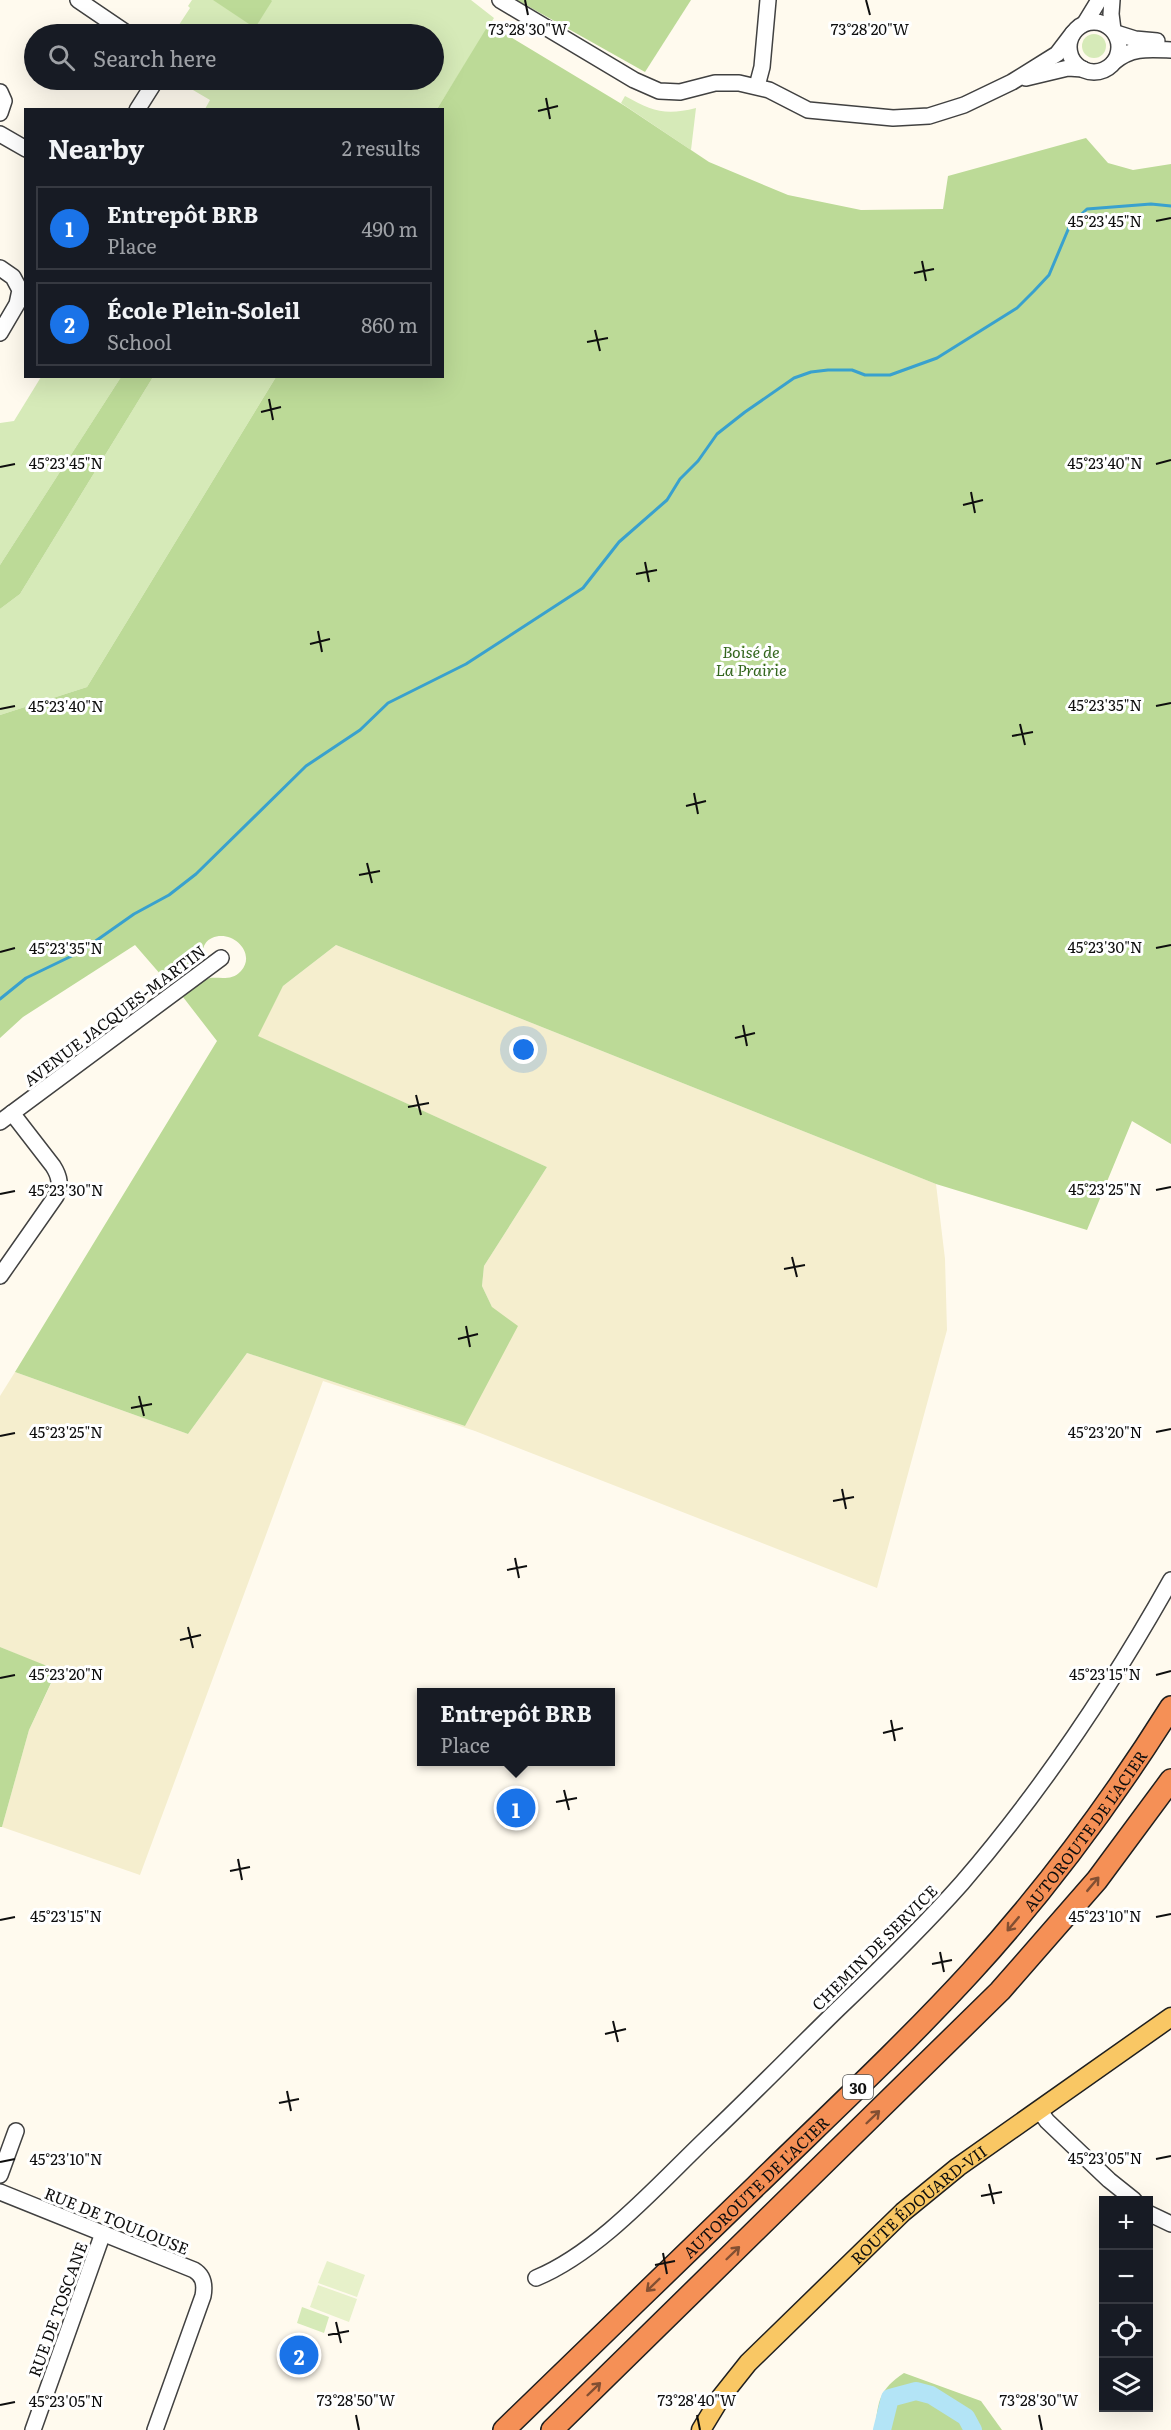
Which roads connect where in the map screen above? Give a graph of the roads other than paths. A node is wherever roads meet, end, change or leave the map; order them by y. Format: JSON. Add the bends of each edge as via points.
{"nodes":[{"id":1,"x":78,"y":0,"type":"edge"},
{"id":2,"x":500,"y":0,"type":"edge"},
{"id":3,"x":768,"y":0,"type":"edge"},
{"id":4,"x":1100,"y":0,"type":"edge"},
{"id":5,"x":1112,"y":0,"type":"edge"},
{"id":6,"x":113,"y":24,"type":"edge"},
{"id":7,"x":1079,"y":28,"type":"junction"},
{"id":8,"x":1114,"y":32,"type":"junction"},
{"id":9,"x":1171,"y":48,"type":"edge"},
{"id":10,"x":1114,"y":62,"type":"junction"},
{"id":11,"x":1083,"y":69,"type":"junction"},
{"id":12,"x":1012,"y":82,"type":"junction"},
{"id":13,"x":757,"y":86,"type":"junction"},
{"id":14,"x":150,"y":90,"type":"edge"},
{"id":15,"x":0,"y":92,"type":"edge"},
{"id":16,"x":138,"y":108,"type":"edge"},
{"id":17,"x":0,"y":113,"type":"edge"},
{"id":18,"x":0,"y":134,"type":"edge"},
{"id":19,"x":24,"y":148,"type":"edge"},
{"id":20,"x":0,"y":268,"type":"edge"},
{"id":21,"x":0,"y":333,"type":"edge"},
{"id":22,"x":221,"y":958,"type":"dead end"},
{"id":23,"x":6,"y":1117,"type":"edge"},
{"id":24,"x":0,"y":1276,"type":"edge"},
{"id":25,"x":1171,"y":1580,"type":"edge"},
{"id":26,"x":1171,"y":1707,"type":"edge"},
{"id":27,"x":1171,"y":1780,"type":"edge"},
{"id":28,"x":1171,"y":2017,"type":"edge"},
{"id":29,"x":1039,"y":2110,"type":"junction"},
{"id":30,"x":16,"y":2132,"type":"dead end"},
{"id":31,"x":0,"y":2175,"type":"edge"},
{"id":32,"x":0,"y":2193,"type":"edge"},
{"id":33,"x":1129,"y":2196,"type":"edge"},
{"id":34,"x":1153,"y":2215,"type":"edge"},
{"id":35,"x":1171,"y":2224,"type":"edge"},
{"id":36,"x":103,"y":2233,"type":"junction"},
{"id":37,"x":536,"y":2278,"type":"dead end"},
{"id":38,"x":33,"y":2430,"type":"edge"},
{"id":39,"x":155,"y":2430,"type":"edge"},
{"id":40,"x":504,"y":2430,"type":"edge"},
{"id":41,"x":552,"y":2430,"type":"edge"},
{"id":42,"x":701,"y":2430,"type":"edge"}],
"edges":[{"from":1,"to":6,"type":"street"},
{"from":2,"to":13,"type":"street","via":[[654,90],[680,92],[727,82]]},
{"from":3,"to":13,"type":"street"},
{"from":4,"to":7,"type":"street"},
{"from":5,"to":8,"type":"street"},
{"from":7,"to":8,"type":"street","via":[[1100,22]]},
{"from":7,"to":11,"type":"street","via":[[1070,40],[1071,57]]},
{"from":7,"to":12,"type":"street","via":[[1058,54]]},
{"from":8,"to":9,"type":"street"},
{"from":8,"to":10,"type":"street","via":[[1119,48]]},
{"from":9,"to":10,"type":"street","via":[[1136,50]]},
{"from":10,"to":11,"type":"street","via":[[1097,71]]},
{"from":11,"to":12,"type":"street","via":[[1068,68]]},
{"from":12,"to":13,"type":"street","via":[[942,114],[906,118],[808,110]]},
{"from":14,"to":16,"type":"street"},
{"from":15,"to":17,"type":"street","via":[[4,101]]},
{"from":18,"to":19,"type":"street"},
{"from":20,"to":21,"type":"street","via":[[16,280],[21,290],[20,300]]},
{"from":22,"to":23,"type":"street","name":"AVENUE JACQUES-MARTIN"},
{"from":23,"to":24,"type":"street","via":[[53,1166],[60,1185]]},
{"from":25,"to":37,"type":"street","name":"CHEMIN DE SERVICE","via":[[1076,1732],[1000,1836],[938,1910],[626,2215],[567,2263]]},
{"from":26,"to":40,"type":"highway","name":"AUTOROUTE DE L'ACIER","number":"30","one_way":true,"via":[[1074,1849],[971,1972]]},
{"from":41,"to":27,"type":"highway","name":"AUTOROUTE DE L'ACIER","number":"30","one_way":true,"via":[[1000,1991],[1097,1880]]},
{"from":28,"to":29,"type":"main road","name":"ROUTE ÉDOUARD-VII"},
{"from":29,"to":33,"type":"street"},
{"from":29,"to":42,"type":"main road","name":"ROUTE ÉDOUARD-VII","via":[[946,2176],[895,2219],[748,2363]]},
{"from":30,"to":31,"type":"street"},
{"from":32,"to":36,"type":"street","name":"RUE DE TOULOUSE"},
{"from":34,"to":35,"type":"street"},
{"from":36,"to":38,"type":"street","name":"RUE DE TOSCANE"},
{"from":36,"to":39,"type":"street","name":"RUE DE TOULOUSE","via":[[194,2270],[203,2281],[202,2299]]}]}
